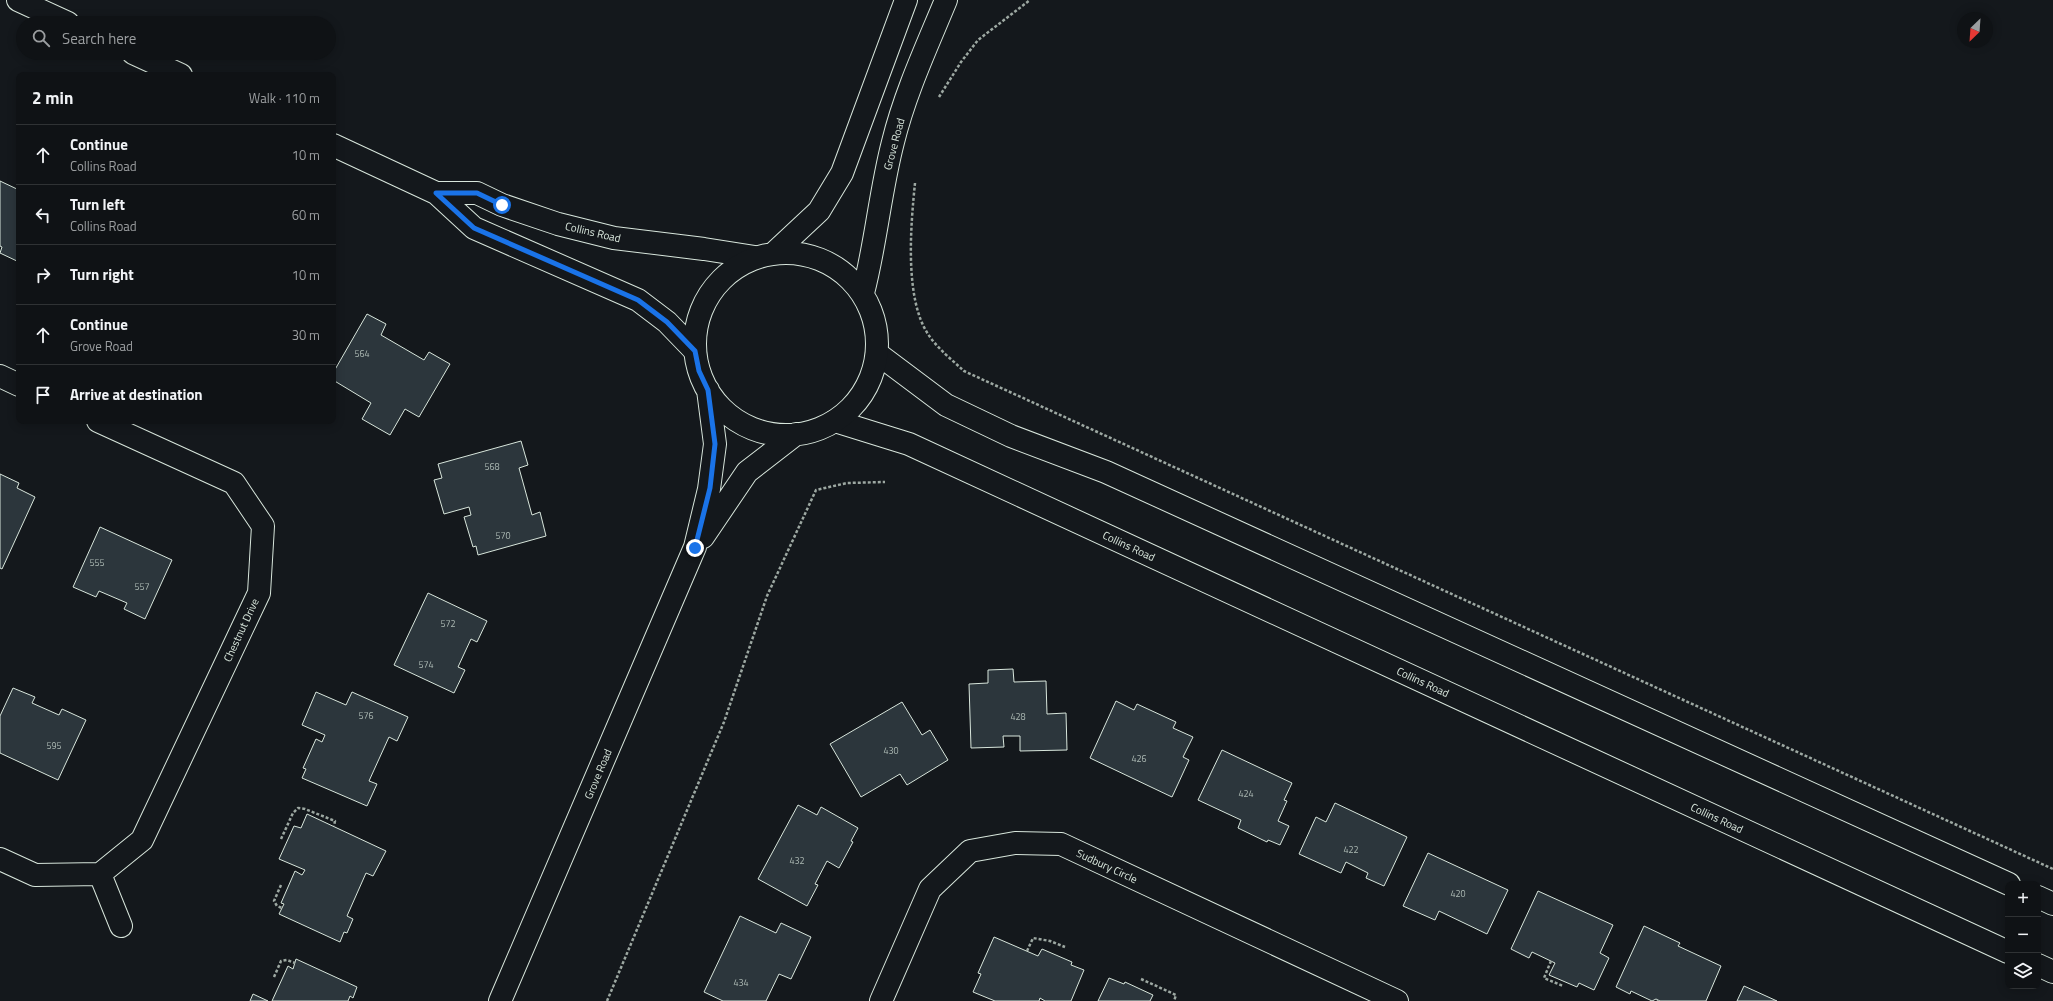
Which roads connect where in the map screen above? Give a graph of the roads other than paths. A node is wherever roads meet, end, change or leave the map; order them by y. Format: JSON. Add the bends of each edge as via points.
{"nodes":[{"id":1,"x":18,"y":0,"type":"edge"},
{"id":2,"x":906,"y":0,"type":"edge"},
{"id":3,"x":946,"y":0,"type":"edge"},
{"id":4,"x":53,"y":16,"type":"edge"},
{"id":5,"x":148,"y":60,"type":"edge"},
{"id":6,"x":174,"y":72,"type":"edge"},
{"id":7,"x":336,"y":146,"type":"edge"},
{"id":8,"x":436,"y":193,"type":"junction"},
{"id":9,"x":765,"y":255,"type":"junction"},
{"id":10,"x":862,"y":293,"type":"junction"},
{"id":11,"x":695,"y":351,"type":"junction"},
{"id":12,"x":878,"y":354,"type":"junction"},
{"id":13,"x":0,"y":376,"type":"edge"},
{"id":14,"x":16,"y":384,"type":"edge"},
{"id":15,"x":708,"y":390,"type":"junction"},
{"id":16,"x":835,"y":421,"type":"junction"},
{"id":17,"x":105,"y":424,"type":"edge"},
{"id":18,"x":796,"y":434,"type":"junction"},
{"id":19,"x":695,"y":548,"type":"junction"},
{"id":20,"x":0,"y":859,"type":"edge"},
{"id":21,"x":100,"y":874,"type":"junction"},
{"id":22,"x":2005,"y":882,"type":"edge"},
{"id":23,"x":2041,"y":898,"type":"edge"},
{"id":24,"x":2053,"y":904,"type":"edge"},
{"id":25,"x":121,"y":926,"type":"dead end"},
{"id":26,"x":2005,"y":951,"type":"edge"},
{"id":27,"x":2041,"y":966,"type":"edge"},
{"id":28,"x":2053,"y":972,"type":"edge"},
{"id":29,"x":500,"y":1001,"type":"edge"},
{"id":30,"x":881,"y":1001,"type":"edge"},
{"id":31,"x":1397,"y":1001,"type":"edge"}],
"edges":[{"from":1,"to":4,"type":"street"},
{"from":2,"to":9,"type":"street","via":[[842,173],[819,211]]},
{"from":3,"to":10,"type":"street","name":"Grove Road","via":[[912,81],[893,141],[881,195],[872,260]]},
{"from":5,"to":6,"type":"street"},
{"from":7,"to":8,"type":"street","name":"Collins Road"},
{"from":8,"to":9,"type":"street","name":"Collins Road","via":[[477,193],[502,205],[558,224],[614,238]]},
{"from":8,"to":11,"type":"street","name":"Collins Road","via":[[474,228],[638,300],[667,322]]},
{"from":9,"to":10,"type":"street","via":[[794,252],[832,264],[849,277]]},
{"from":9,"to":11,"type":"street","via":[[737,266],[722,278],[709,294],[700,312],[695,331]]},
{"from":10,"to":12,"type":"street","via":[[872,312]]},
{"from":11,"to":15,"type":"street","via":[[699,371]]},
{"from":12,"to":16,"type":"street","via":[[873,374],[864,393],[851,409]]},
{"from":12,"to":22,"type":"street","via":[[946,405],[1011,436],[1106,472]]},
{"from":13,"to":14,"type":"street"},
{"from":15,"to":18,"type":"street","via":[[720,407],[736,420],[775,434]]},
{"from":15,"to":19,"type":"street","name":"Grove Road","via":[[715,444],[710,488]]},
{"from":16,"to":18,"type":"street","via":[[816,430]]},
{"from":16,"to":26,"type":"street","name":"Collins Road","via":[[909,444]]},
{"from":17,"to":21,"type":"street","name":"Chestnut Drive","via":[[234,483],[263,526],[259,593],[142,840]]},
{"from":18,"to":19,"type":"street","name":"Grove Road","via":[[747,472]]},
{"from":19,"to":29,"type":"street","name":"Grove Road"},
{"from":20,"to":21,"type":"street","via":[[35,875]]},
{"from":21,"to":25,"type":"street"},
{"from":23,"to":24,"type":"street"},
{"from":27,"to":28,"type":"street"},
{"from":30,"to":31,"type":"street","name":"Sudbury Circle","via":[[930,889],[970,851],[1015,843],[1061,844]]}]}
